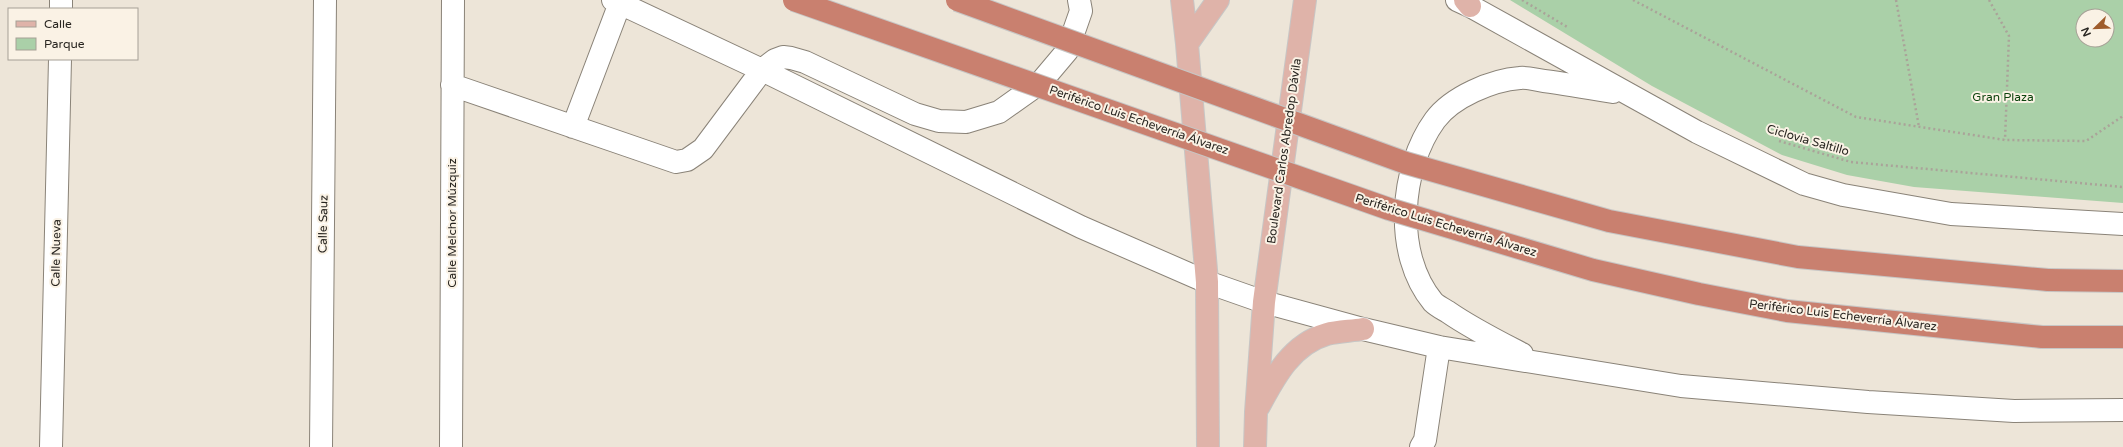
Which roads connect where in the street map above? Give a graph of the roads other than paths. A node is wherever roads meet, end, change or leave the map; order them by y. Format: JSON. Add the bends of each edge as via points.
{"nodes":[{"id":1,"x":325,"y":0,"type":"edge"},
{"id":2,"x":453,"y":0,"type":"edge"},
{"id":3,"x":794,"y":0,"type":"edge"},
{"id":4,"x":957,"y":0,"type":"edge"},
{"id":5,"x":1079,"y":0,"type":"edge"},
{"id":6,"x":1182,"y":0,"type":"edge"},
{"id":7,"x":1218,"y":0,"type":"edge"},
{"id":8,"x":1305,"y":0,"type":"edge"},
{"id":9,"x":617,"y":1,"type":"edge"},
{"id":10,"x":1464,"y":2,"type":"edge"},
{"id":11,"x":1187,"y":44,"type":"junction"},
{"id":12,"x":60,"y":60,"type":"edge"},
{"id":13,"x":762,"y":70,"type":"junction"},
{"id":14,"x":452,"y":85,"type":"junction"},
{"id":15,"x":1628,"y":95,"type":"junction"},
{"id":16,"x":573,"y":127,"type":"junction"},
{"id":17,"x":2123,"y":224,"type":"edge"},
{"id":18,"x":2123,"y":281,"type":"edge"},
{"id":19,"x":1207,"y":282,"type":"junction"},
{"id":20,"x":1264,"y":302,"type":"junction"},
{"id":21,"x":1363,"y":329,"type":"junction"},
{"id":22,"x":2123,"y":337,"type":"edge"},
{"id":23,"x":1439,"y":347,"type":"junction"},
{"id":24,"x":1539,"y":363,"type":"junction"},
{"id":25,"x":2123,"y":410,"type":"edge"},
{"id":26,"x":1256,"y":412,"type":"junction"},
{"id":27,"x":51,"y":447,"type":"edge"},
{"id":28,"x":320,"y":447,"type":"edge"},
{"id":29,"x":452,"y":447,"type":"edge"},
{"id":30,"x":1208,"y":447,"type":"edge"},
{"id":31,"x":1255,"y":447,"type":"edge"},
{"id":32,"x":1421,"y":447,"type":"edge"}],
"edges":[{"from":1,"to":28,"type":"street","name":"Calle Sauz"},
{"from":2,"to":14,"type":"street","name":"Calle Melchor Múzquiz"},
{"from":3,"to":22,"type":"highway","name":"Periférico Luis Echeverría Álvarez","bridge":true,"via":[[1389,209],[1592,270],[1787,311],[2042,338]]},
{"from":4,"to":18,"type":"highway","bridge":true,"via":[[1406,163],[1608,221],[1798,257],[2048,280]]},
{"from":5,"to":13,"type":"street","via":[[1081,11],[1067,51],[1040,83],[999,112],[966,122],[939,121],[915,114],[805,62],[791,58],[783,56]]},
{"from":6,"to":11,"type":"main road"},
{"from":7,"to":11,"type":"main road"},
{"from":8,"to":20,"type":"main road","name":"Boulevard Carlos Abredop Dávila"},
{"from":9,"to":13,"type":"street"},
{"from":9,"to":16,"type":"street"},
{"from":10,"to":15,"type":"street"},
{"from":11,"to":19,"type":"main road"},
{"from":12,"to":27,"type":"street","name":"Calle Nueva"},
{"from":13,"to":16,"type":"street","via":[[703,149],[687,160],[676,162]]},
{"from":13,"to":19,"type":"street","via":[[1081,227]]},
{"from":14,"to":16,"type":"street"},
{"from":14,"to":29,"type":"street","name":"Calle Melchor Múzquiz"},
{"from":15,"to":17,"type":"street","via":[[1769,168],[1804,184],[1843,195],[1951,214]]},
{"from":15,"to":24,"type":"street","via":[[1521,78],[1488,85],[1461,97],[1436,119],[1420,145],[1410,178],[1405,217],[1408,253],[1420,280],[1434,302],[1467,325]]},
{"from":19,"to":20,"type":"street"},
{"from":19,"to":30,"type":"main road"},
{"from":20,"to":21,"type":"street"},
{"from":20,"to":26,"type":"main road","name":"Boulevard Carlos Abredop Dávila"},
{"from":21,"to":23,"type":"street"},
{"from":21,"to":26,"type":"main road","via":[[1327,334],[1296,351],[1275,377]]},
{"from":23,"to":24,"type":"street"},
{"from":23,"to":32,"type":"street","via":[[1425,440]]},
{"from":24,"to":25,"type":"street","via":[[1681,386],[1860,401],[2014,411]]},
{"from":26,"to":31,"type":"main road","name":"Boulevard Carlos Abredop Dávila"}]}
